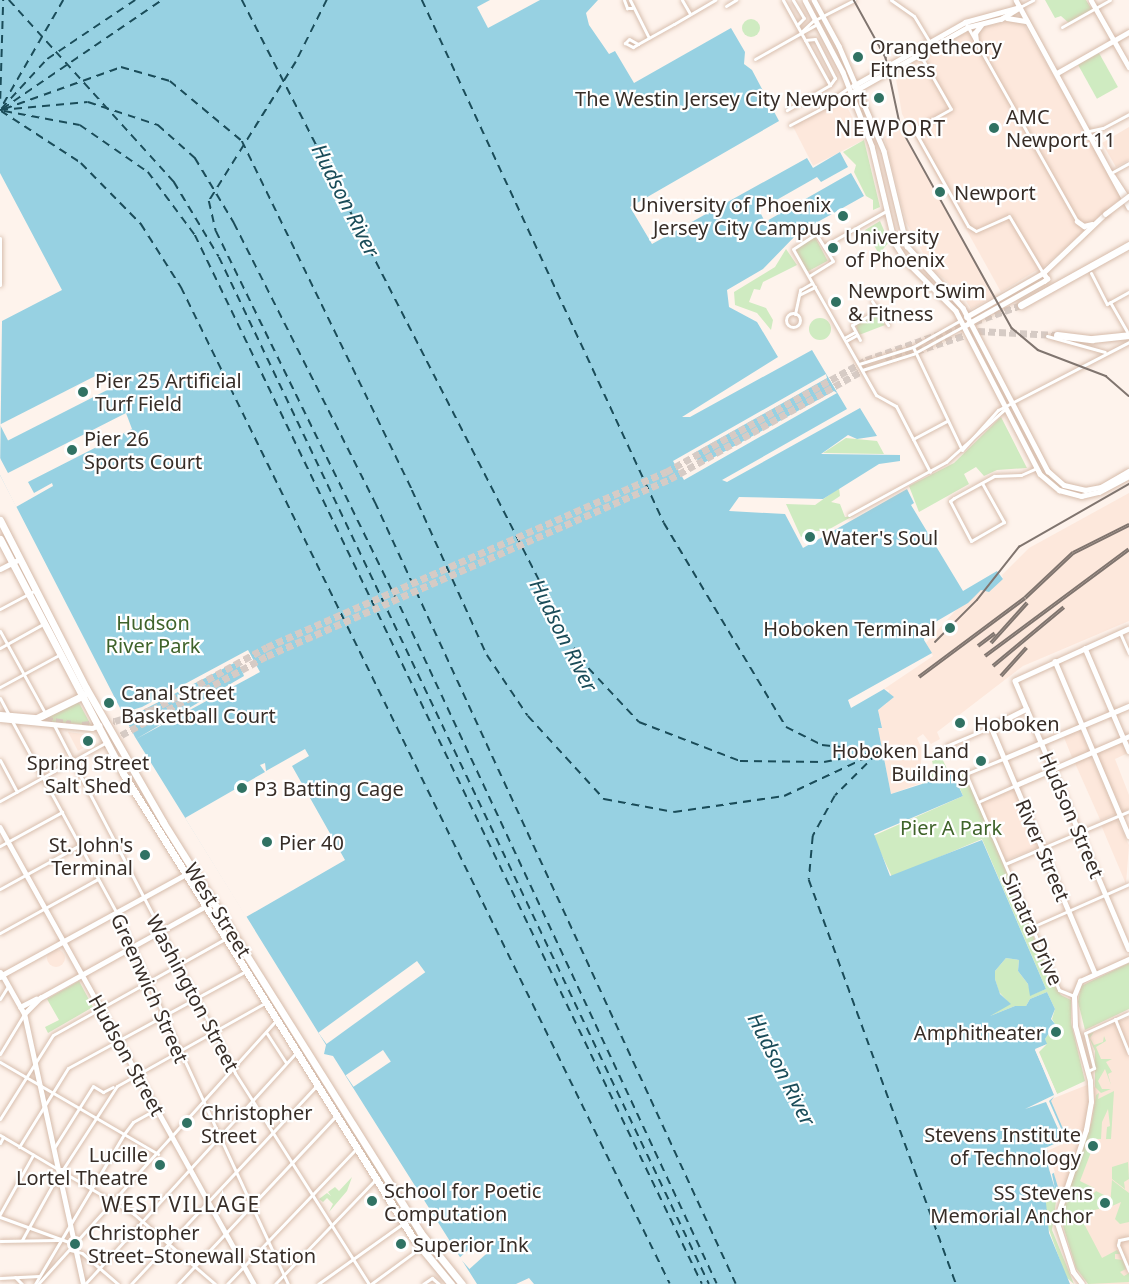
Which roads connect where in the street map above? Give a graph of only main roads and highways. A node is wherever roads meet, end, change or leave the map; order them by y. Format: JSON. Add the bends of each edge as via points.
{"nodes":[{"id":1,"x":1129,"y":240,"type":"edge"},
{"id":2,"x":1129,"y":245,"type":"edge"},
{"id":3,"x":1054,"y":288,"type":"junction"},
{"id":4,"x":1021,"y":305,"type":"tunnel mouth"},
{"id":5,"x":1128,"y":334,"type":"edge"},
{"id":6,"x":1057,"y":335,"type":"tunnel mouth"},
{"id":7,"x":0,"y":520,"type":"edge"},
{"id":8,"x":0,"y":539,"type":"edge"},
{"id":9,"x":20,"y":559,"type":"junction"},
{"id":10,"x":12,"y":563,"type":"junction"},
{"id":11,"x":0,"y":569,"type":"edge"},
{"id":12,"x":89,"y":693,"type":"junction"},
{"id":13,"x":81,"y":697,"type":"junction"},
{"id":14,"x":0,"y":717,"type":"edge"},
{"id":15,"x":11,"y":718,"type":"junction"},
{"id":16,"x":105,"y":721,"type":"junction"},
{"id":17,"x":96,"y":726,"type":"junction"},
{"id":18,"x":461,"y":1283,"type":"edge"},
{"id":19,"x":451,"y":1284,"type":"edge"}],
"edges":[{"from":1,"to":3,"type":"highway"},
{"from":2,"to":3,"type":"highway"},
{"from":3,"to":4,"type":"highway"},
{"from":5,"to":6,"type":"highway","via":[[1092,339]]},
{"from":7,"to":9,"type":"highway","name":"West Street"},
{"from":8,"to":10,"type":"highway","name":"West Street"},
{"from":9,"to":10,"type":"main road"},
{"from":9,"to":12,"type":"highway","name":"West Street"},
{"from":10,"to":11,"type":"main road"},
{"from":10,"to":13,"type":"highway","name":"West Street"},
{"from":12,"to":13,"type":"highway"},
{"from":12,"to":16,"type":"highway","name":"West Street"},
{"from":13,"to":15,"type":"highway","via":[[46,715]]},
{"from":13,"to":17,"type":"highway","name":"West Street"},
{"from":14,"to":15,"type":"highway"},
{"from":15,"to":17,"type":"main road"},
{"from":16,"to":17,"type":"main road"},
{"from":16,"to":18,"type":"highway","name":"West Street","via":[[193,870],[420,1232]]},
{"from":17,"to":19,"type":"highway","name":"West Street","via":[[403,1223]]}]}
